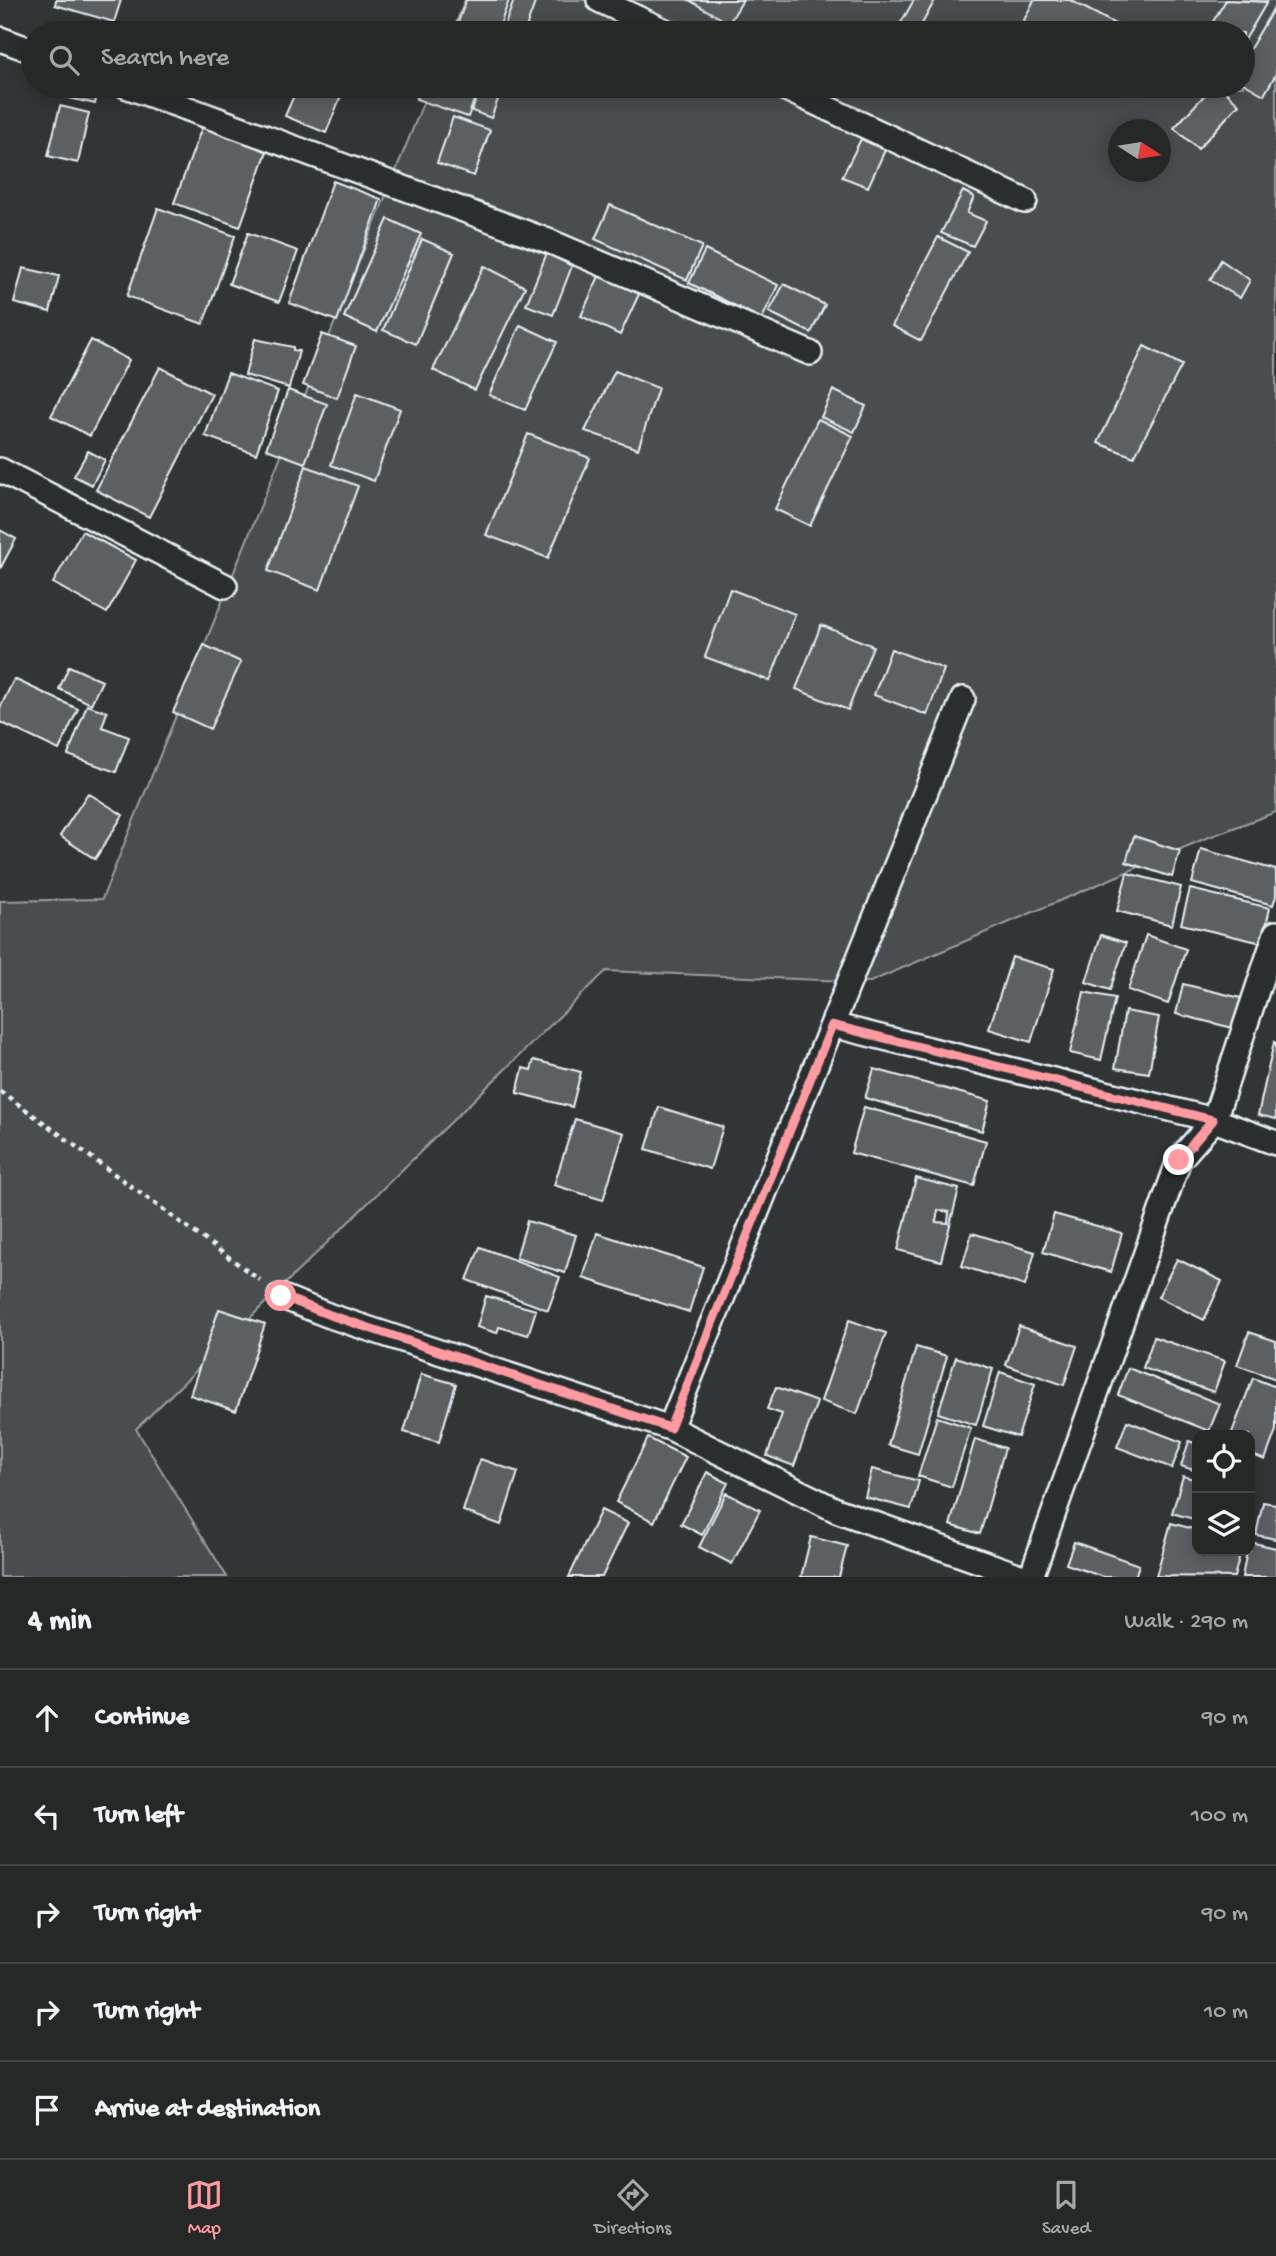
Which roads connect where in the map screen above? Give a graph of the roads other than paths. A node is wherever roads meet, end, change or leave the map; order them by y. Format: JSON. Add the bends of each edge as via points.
{"nodes":[{"id":1,"x":599,"y":0,"type":"edge"},
{"id":2,"x":644,"y":21,"type":"edge"},
{"id":3,"x":0,"y":39,"type":"edge"},
{"id":4,"x":21,"y":47,"type":"edge"},
{"id":5,"x":159,"y":98,"type":"edge"},
{"id":6,"x":806,"y":98,"type":"edge"},
{"id":7,"x":1025,"y":201,"type":"dead end"},
{"id":8,"x":810,"y":353,"type":"dead end"},
{"id":9,"x":0,"y":470,"type":"edge"},
{"id":10,"x":225,"y":586,"type":"dead end"},
{"id":11,"x":963,"y":699,"type":"dead end"},
{"id":12,"x":1276,"y":933,"type":"edge"},
{"id":13,"x":832,"y":1025,"type":"junction"},
{"id":14,"x":1213,"y":1120,"type":"junction"},
{"id":15,"x":1276,"y":1143,"type":"edge"},
{"id":16,"x":281,"y":1296,"type":"road end"},
{"id":17,"x":670,"y":1428,"type":"junction"},
{"id":18,"x":1023,"y":1577,"type":"edge"},
{"id":19,"x":1031,"y":1577,"type":"edge"}],
"edges":[{"from":1,"to":2,"type":"street"},
{"from":3,"to":4,"type":"street"},
{"from":5,"to":8,"type":"street","via":[[551,242]]},
{"from":6,"to":7,"type":"street"},
{"from":9,"to":10,"type":"street"},
{"from":11,"to":13,"type":"street"},
{"from":12,"to":14,"type":"street"},
{"from":13,"to":14,"type":"street"},
{"from":13,"to":17,"type":"street"},
{"from":14,"to":15,"type":"street"},
{"from":14,"to":19,"type":"street","via":[[1179,1160]]},
{"from":16,"to":17,"type":"street"},
{"from":17,"to":18,"type":"street","via":[[836,1510]]}]}
